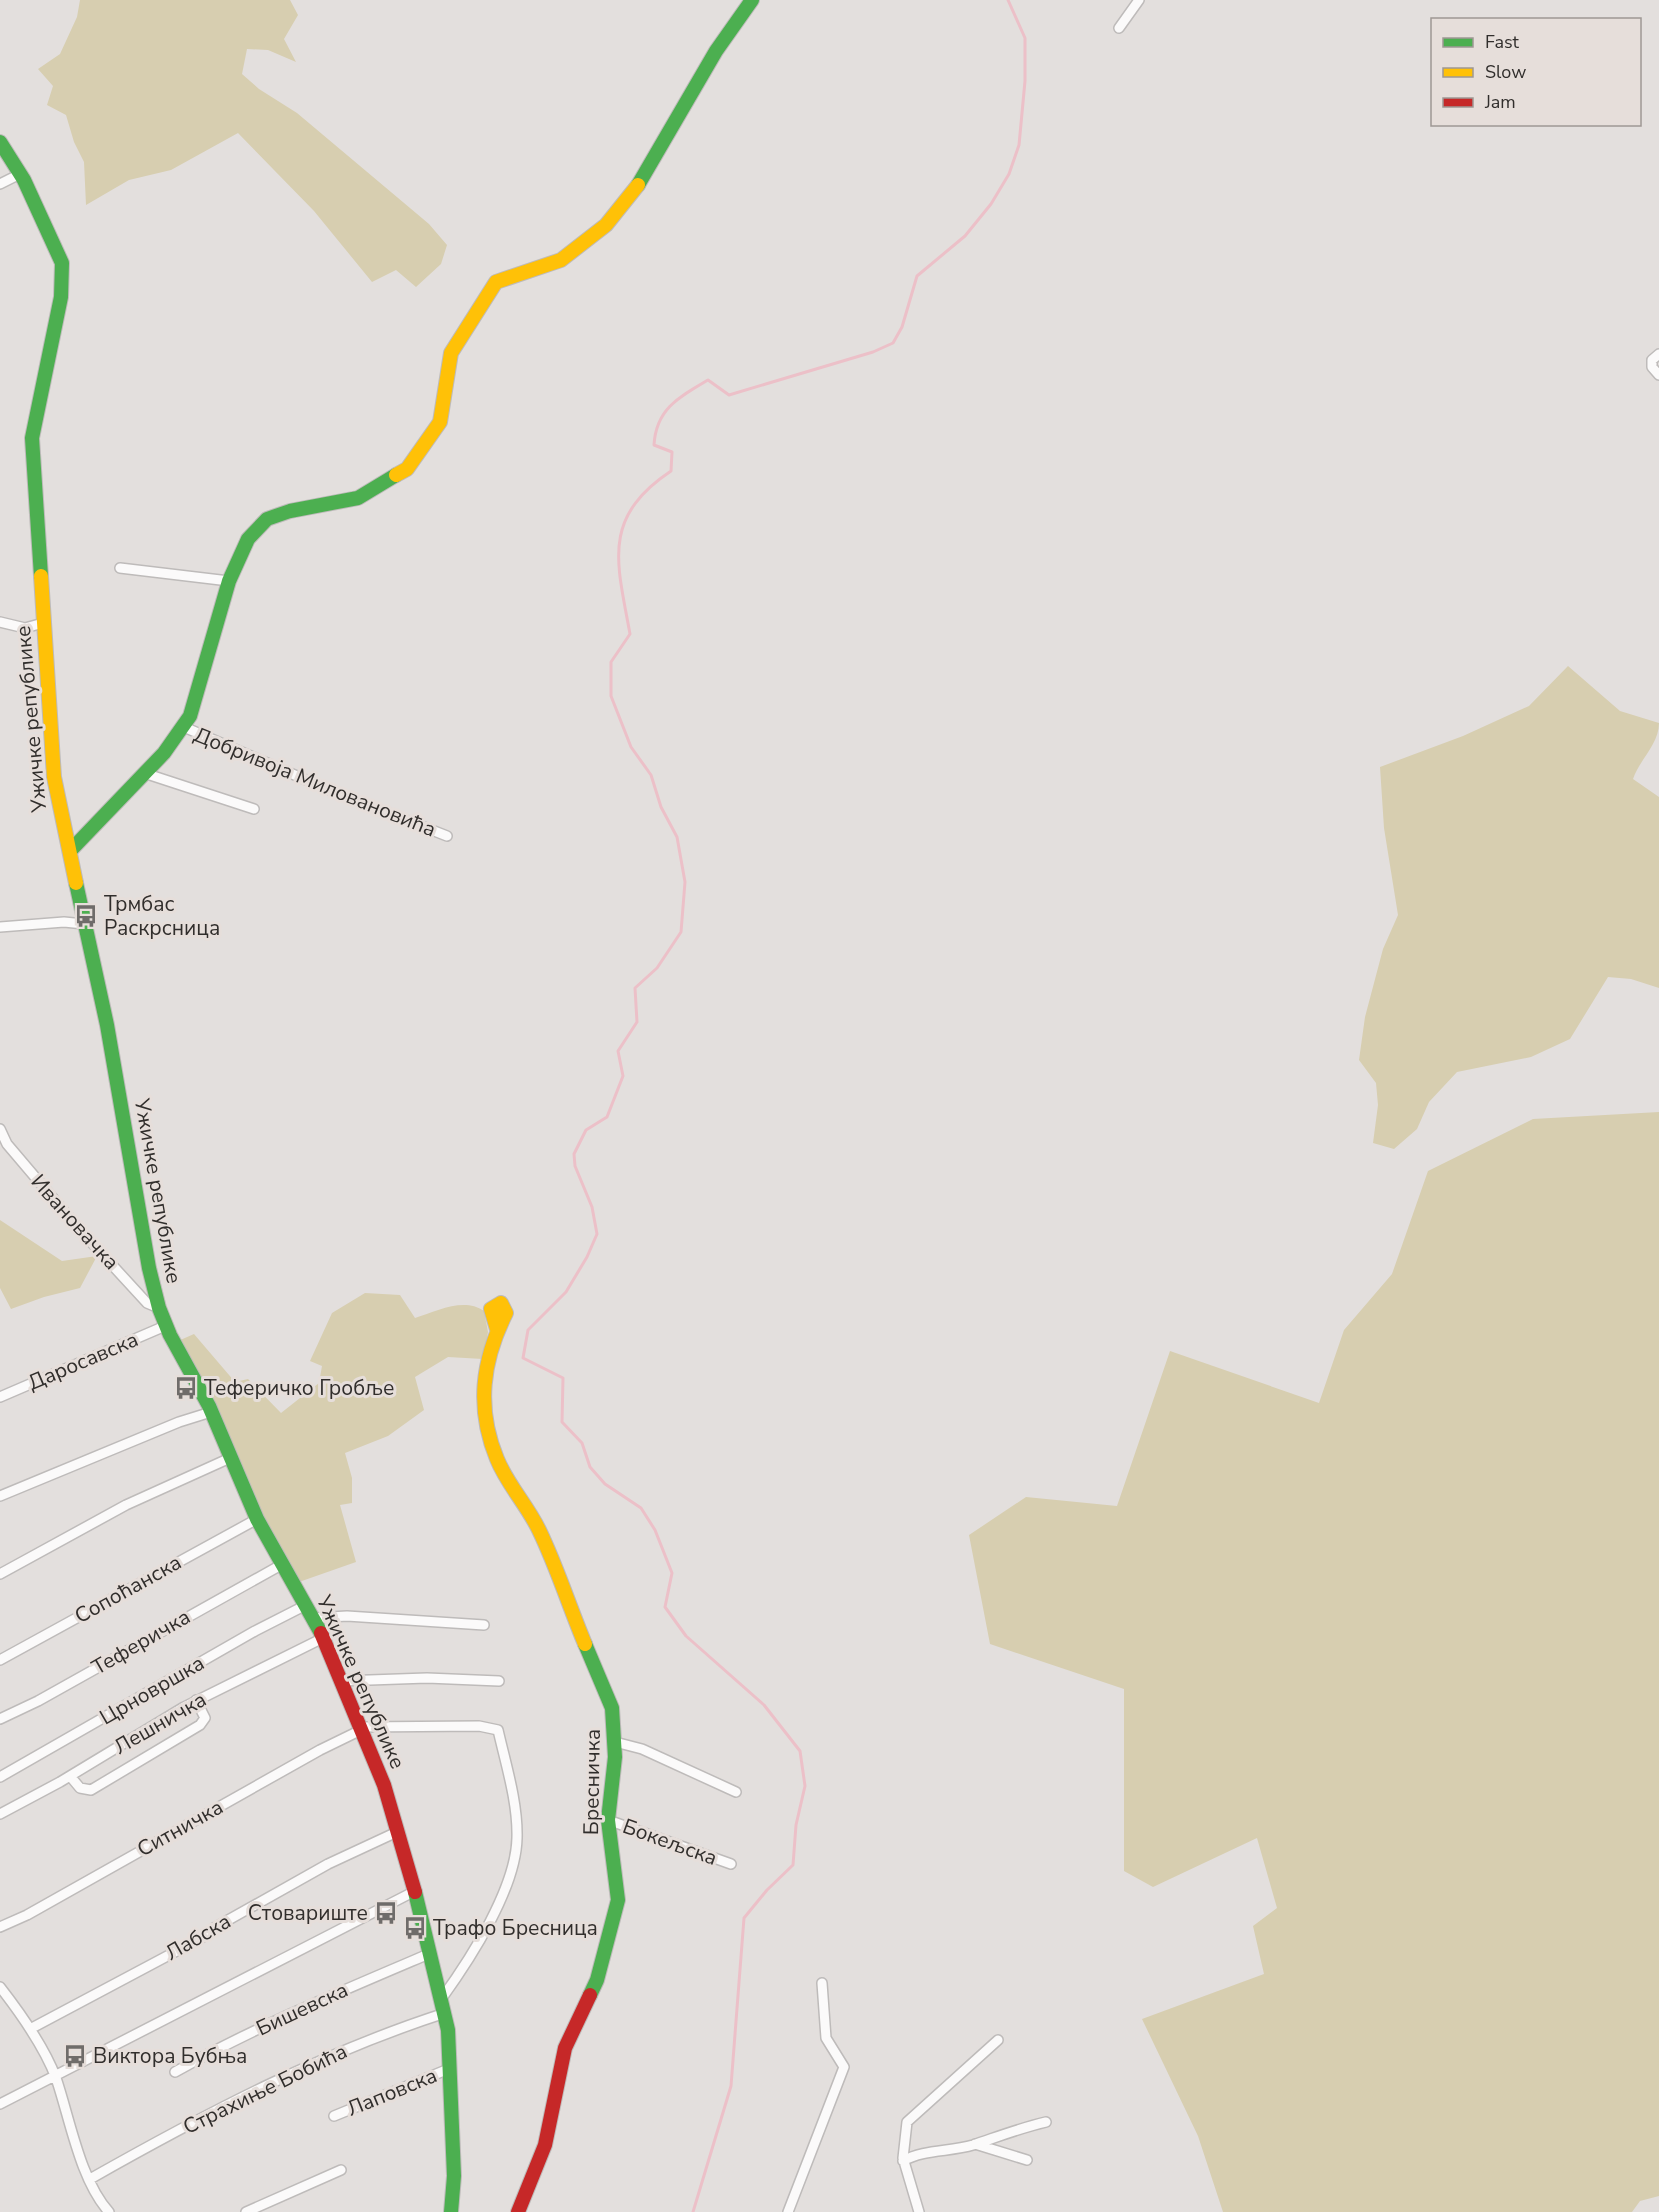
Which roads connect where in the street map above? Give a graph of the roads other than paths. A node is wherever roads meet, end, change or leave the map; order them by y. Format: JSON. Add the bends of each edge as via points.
{"nodes":[{"id":1,"x":752,"y":0,"type":"edge"},
{"id":2,"x":1138,"y":0,"type":"edge"},
{"id":3,"x":1119,"y":28,"type":"dead end"},
{"id":4,"x":0,"y":142,"type":"edge"},
{"id":5,"x":20,"y":174,"type":"junction"},
{"id":6,"x":0,"y":184,"type":"edge"},
{"id":7,"x":1659,"y":354,"type":"edge"},
{"id":8,"x":1659,"y":375,"type":"edge"},
{"id":9,"x":120,"y":568,"type":"dead end"},
{"id":10,"x":229,"y":581,"type":"junction"},
{"id":11,"x":0,"y":622,"type":"edge"},
{"id":12,"x":43,"y":623,"type":"junction"},
{"id":13,"x":184,"y":727,"type":"junction"},
{"id":14,"x":147,"y":774,"type":"junction"},
{"id":15,"x":254,"y":808,"type":"dead end"},
{"id":16,"x":447,"y":836,"type":"dead end"},
{"id":17,"x":70,"y":851,"type":"junction"},
{"id":18,"x":84,"y":924,"type":"junction"},
{"id":19,"x":0,"y":927,"type":"edge"},
{"id":20,"x":0,"y":1129,"type":"edge"},
{"id":21,"x":159,"y":1308,"type":"junction"},
{"id":22,"x":165,"y":1326,"type":"junction"},
{"id":23,"x":497,"y":1329,"type":"dead end"},
{"id":24,"x":0,"y":1397,"type":"edge"},
{"id":25,"x":211,"y":1412,"type":"junction"},
{"id":26,"x":230,"y":1458,"type":"junction"},
{"id":27,"x":0,"y":1496,"type":"edge"},
{"id":28,"x":257,"y":1519,"type":"junction"},
{"id":29,"x":281,"y":1564,"type":"junction"},
{"id":30,"x":0,"y":1574,"type":"edge"},
{"id":31,"x":306,"y":1605,"type":"junction"},
{"id":32,"x":314,"y":1618,"type":"junction"},
{"id":33,"x":484,"y":1625,"type":"dead end"},
{"id":34,"x":323,"y":1638,"type":"junction"},
{"id":35,"x":0,"y":1660,"type":"edge"},
{"id":36,"x":499,"y":1681,"type":"dead end"},
{"id":37,"x":341,"y":1682,"type":"junction"},
{"id":38,"x":196,"y":1700,"type":"junction"},
{"id":39,"x":0,"y":1719,"type":"edge"},
{"id":40,"x":360,"y":1728,"type":"junction"},
{"id":41,"x":615,"y":1742,"type":"junction"},
{"id":42,"x":70,"y":1776,"type":"junction"},
{"id":43,"x":0,"y":1777,"type":"edge"},
{"id":44,"x":735,"y":1792,"type":"dead end"},
{"id":45,"x":0,"y":1814,"type":"edge"},
{"id":46,"x":608,"y":1820,"type":"junction"},
{"id":47,"x":399,"y":1831,"type":"junction"},
{"id":48,"x":731,"y":1864,"type":"dead end"},
{"id":49,"x":415,"y":1891,"type":"junction"},
{"id":50,"x":0,"y":1928,"type":"edge"},
{"id":51,"x":431,"y":1953,"type":"junction"},
{"id":52,"x":822,"y":1983,"type":"dead end"},
{"id":53,"x":0,"y":1987,"type":"edge"},
{"id":54,"x":442,"y":1998,"type":"junction"},
{"id":55,"x":446,"y":2013,"type":"junction"},
{"id":56,"x":30,"y":2029,"type":"junction"},
{"id":57,"x":998,"y":2040,"type":"dead end"},
{"id":58,"x":451,"y":2068,"type":"junction"},
{"id":59,"x":175,"y":2072,"type":"dead end"},
{"id":60,"x":55,"y":2076,"type":"junction"},
{"id":61,"x":0,"y":2104,"type":"edge"},
{"id":62,"x":334,"y":2116,"type":"dead end"},
{"id":63,"x":1046,"y":2122,"type":"dead end"},
{"id":64,"x":975,"y":2144,"type":"junction"},
{"id":65,"x":1027,"y":2160,"type":"dead end"},
{"id":66,"x":903,"y":2161,"type":"junction"},
{"id":67,"x":341,"y":2170,"type":"dead end"},
{"id":68,"x":90,"y":2179,"type":"junction"},
{"id":69,"x":109,"y":2212,"type":"edge"},
{"id":70,"x":246,"y":2212,"type":"edge"},
{"id":71,"x":451,"y":2212,"type":"edge"},
{"id":72,"x":518,"y":2212,"type":"edge"},
{"id":73,"x":788,"y":2212,"type":"edge"},
{"id":74,"x":919,"y":2212,"type":"edge"}],
"edges":[{"from":1,"to":10,"type":"street","via":[[716,51],[645,176],[606,225],[561,260],[496,282],[451,353],[440,422],[407,469],[358,498],[267,519],[248,539]]},
{"from":2,"to":3,"type":"street"},
{"from":4,"to":5,"type":"street","name":"Ужичке републике"},
{"from":5,"to":6,"type":"street"},
{"from":5,"to":12,"type":"street","name":"Ужичке републике","via":[[62,263],[61,297],[32,438]]},
{"from":7,"to":8,"type":"street","via":[[1652,360]]},
{"from":9,"to":10,"type":"street"},
{"from":10,"to":13,"type":"street"},
{"from":11,"to":12,"type":"street","via":[[25,628]]},
{"from":12,"to":17,"type":"street","name":"Ужичке републике","via":[[57,800]]},
{"from":13,"to":14,"type":"street"},
{"from":13,"to":16,"type":"street","name":"Добривоја Миловановића"},
{"from":14,"to":15,"type":"street"},
{"from":14,"to":17,"type":"street"},
{"from":17,"to":18,"type":"street","name":"Ужичке републике"},
{"from":18,"to":19,"type":"street"},
{"from":18,"to":21,"type":"street","name":"Ужичке републике","via":[[107,1025]]},
{"from":20,"to":21,"type":"street","name":"Ивановачка","via":[[7,1144],[80,1230],[147,1303]]},
{"from":21,"to":22,"type":"street","name":"Ужичке републике"},
{"from":22,"to":24,"type":"street","name":"Даросавска"},
{"from":22,"to":25,"type":"street","name":"Ужичке републике"},
{"from":23,"to":41,"type":"street","name":"Бресничка","via":[[483,1390],[491,1444],[502,1471],[538,1528],[561,1579],[610,1701]]},
{"from":25,"to":26,"type":"street","name":"Ужичке републике"},
{"from":25,"to":27,"type":"street"},
{"from":26,"to":28,"type":"street","name":"Ужичке републике"},
{"from":26,"to":30,"type":"street","via":[[126,1505]]},
{"from":28,"to":29,"type":"street","name":"Ужичке републике"},
{"from":28,"to":35,"type":"street","name":"Сопоћанска"},
{"from":29,"to":31,"type":"street","name":"Ужичке републике"},
{"from":29,"to":39,"type":"street","name":"Теферичка"},
{"from":31,"to":32,"type":"street","name":"Ужичке републике"},
{"from":31,"to":43,"type":"street","name":"Црновршка","via":[[255,1630]]},
{"from":32,"to":33,"type":"street","via":[[347,1616]]},
{"from":32,"to":34,"type":"street","name":"Ужичке републике"},
{"from":34,"to":37,"type":"street","name":"Ужичке републике"},
{"from":34,"to":38,"type":"street","name":"Лешничка"},
{"from":36,"to":37,"type":"street","via":[[427,1678]]},
{"from":37,"to":40,"type":"street","name":"Ужичке републике"},
{"from":38,"to":42,"type":"street","name":"Лешничка"},
{"from":38,"to":42,"type":"street","via":[[205,1718],[200,1725],[91,1790],[80,1788]]},
{"from":40,"to":47,"type":"street","name":"Ужичке републике"},
{"from":40,"to":50,"type":"street","name":"Ситничка"},
{"from":40,"to":54,"type":"street","via":[[409,1725],[498,1730],[514,1802],[517,1839],[513,1864],[491,1918]]},
{"from":41,"to":44,"type":"street","via":[[642,1749]]},
{"from":41,"to":46,"type":"street","name":"Бресничка"},
{"from":42,"to":45,"type":"street","name":"Лешничка"},
{"from":46,"to":48,"type":"street","name":"Бокељска"},
{"from":46,"to":72,"type":"street","name":"Бресничка","via":[[618,1892],[615,1918],[597,1980],[565,2048],[545,2145]]},
{"from":47,"to":49,"type":"street","name":"Ужичке републике"},
{"from":47,"to":56,"type":"street","name":"Лабска","via":[[328,1864],[213,1928],[207,1935]]},
{"from":49,"to":51,"type":"street","name":"Ужичке републике"},
{"from":49,"to":60,"type":"street"},
{"from":51,"to":54,"type":"street","name":"Ужичке републике"},
{"from":51,"to":59,"type":"street","name":"Бишевска","via":[[242,2037]]},
{"from":52,"to":73,"type":"street","via":[[826,2038],[844,2067]]},
{"from":53,"to":56,"type":"street"},
{"from":54,"to":55,"type":"street","name":"Ужичке републике"},
{"from":55,"to":58,"type":"street","name":"Ужичке републике"},
{"from":55,"to":68,"type":"street","name":"Страхиње Бобића","via":[[398,2028],[273,2083]]},
{"from":56,"to":60,"type":"street"},
{"from":57,"to":66,"type":"street","via":[[910,2118]]},
{"from":58,"to":62,"type":"street","name":"Лаповска"},
{"from":58,"to":71,"type":"street","name":"Ужичке републике"},
{"from":60,"to":61,"type":"street"},
{"from":60,"to":68,"type":"street"},
{"from":63,"to":64,"type":"street"},
{"from":64,"to":65,"type":"street"},
{"from":64,"to":66,"type":"street","via":[[919,2154]]},
{"from":66,"to":74,"type":"street"},
{"from":67,"to":70,"type":"street"},
{"from":68,"to":69,"type":"street"}]}
